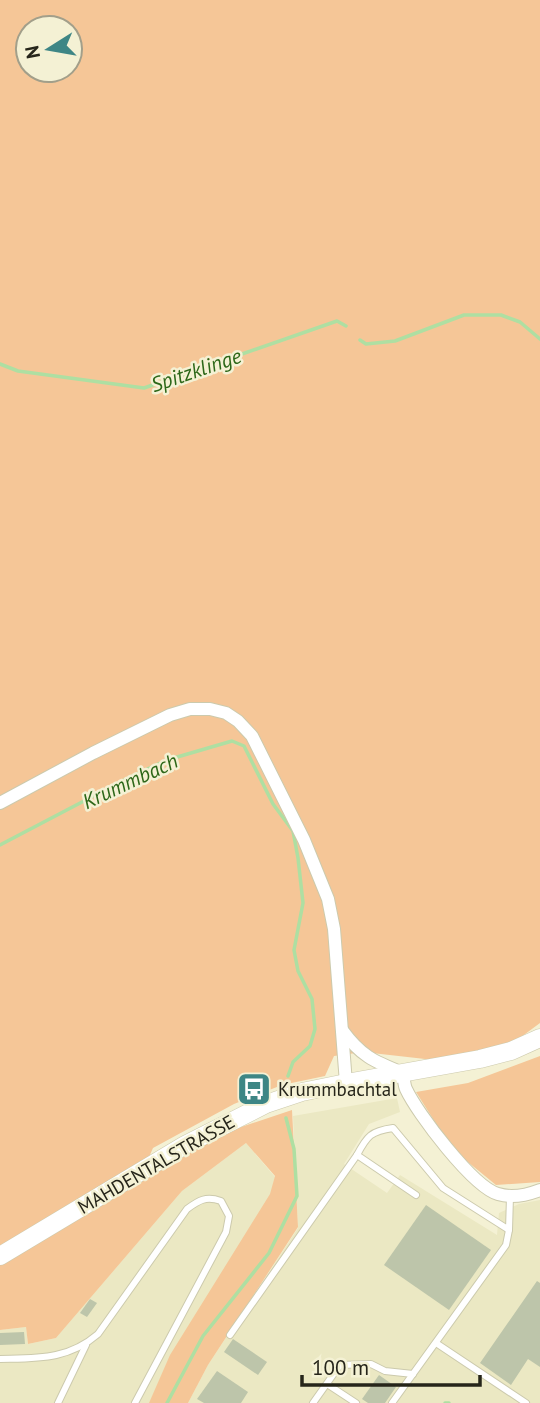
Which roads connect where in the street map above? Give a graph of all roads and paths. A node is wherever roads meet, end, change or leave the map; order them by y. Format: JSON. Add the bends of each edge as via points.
{"nodes":[{"id":1,"x":0,"y":803,"type":"edge"},
{"id":2,"x":341,"y":1029,"type":"junction"},
{"id":3,"x":540,"y":1038,"type":"edge"},
{"id":4,"x":403,"y":1073,"type":"junction"},
{"id":5,"x":346,"y":1083,"type":"junction"},
{"id":6,"x":357,"y":1154,"type":"junction"},
{"id":7,"x":540,"y":1190,"type":"edge"},
{"id":8,"x":416,"y":1195,"type":"dead end"},
{"id":9,"x":510,"y":1196,"type":"junction"},
{"id":10,"x":509,"y":1230,"type":"junction"},
{"id":11,"x":0,"y":1256,"type":"edge"},
{"id":12,"x":230,"y":1335,"type":"dead end"},
{"id":13,"x":87,"y":1343,"type":"junction"},
{"id":14,"x":436,"y":1343,"type":"junction"},
{"id":15,"x":0,"y":1359,"type":"edge"},
{"id":16,"x":413,"y":1374,"type":"junction"},
{"id":17,"x":327,"y":1384,"type":"junction"},
{"id":18,"x":58,"y":1403,"type":"edge"},
{"id":19,"x":135,"y":1403,"type":"edge"},
{"id":20,"x":313,"y":1403,"type":"edge"},
{"id":21,"x":356,"y":1403,"type":"edge"},
{"id":22,"x":391,"y":1403,"type":"edge"},
{"id":23,"x":526,"y":1403,"type":"edge"}],
"edges":[{"from":1,"to":2,"type":"street","via":[[170,715],[190,709],[226,713],[252,736],[328,899]]},
{"from":2,"to":4,"type":"street","via":[[367,1057]]},
{"from":2,"to":5,"type":"street"},
{"from":3,"to":4,"type":"main road","name":"MAHDENTALSTRASSE","via":[[495,1056]]},
{"from":4,"to":5,"type":"main road","name":"MAHDENTALSTRASSE"},
{"from":4,"to":9,"type":"street","via":[[406,1088],[450,1153],[486,1189]]},
{"from":5,"to":11,"type":"main road","name":"MAHDENTALSTRASSE","via":[[283,1098],[227,1122]]},
{"from":6,"to":8,"type":"lane"},
{"from":6,"to":10,"type":"lane","via":[[375,1130],[393,1128],[443,1188]]},
{"from":6,"to":12,"type":"lane"},
{"from":7,"to":9,"type":"street"},
{"from":9,"to":10,"type":"lane"},
{"from":10,"to":14,"type":"lane","via":[[506,1245]]},
{"from":13,"to":15,"type":"lane","via":[[69,1353],[44,1358]]},
{"from":13,"to":18,"type":"lane"},
{"from":13,"to":19,"type":"lane","via":[[187,1209],[200,1199],[220,1201],[229,1216],[226,1232]]},
{"from":14,"to":16,"type":"lane"},
{"from":14,"to":23,"type":"lane"},
{"from":16,"to":17,"type":"lane","via":[[385,1371],[371,1364],[340,1365]]},
{"from":16,"to":22,"type":"lane"},
{"from":17,"to":20,"type":"lane"},
{"from":17,"to":21,"type":"lane"}]}
